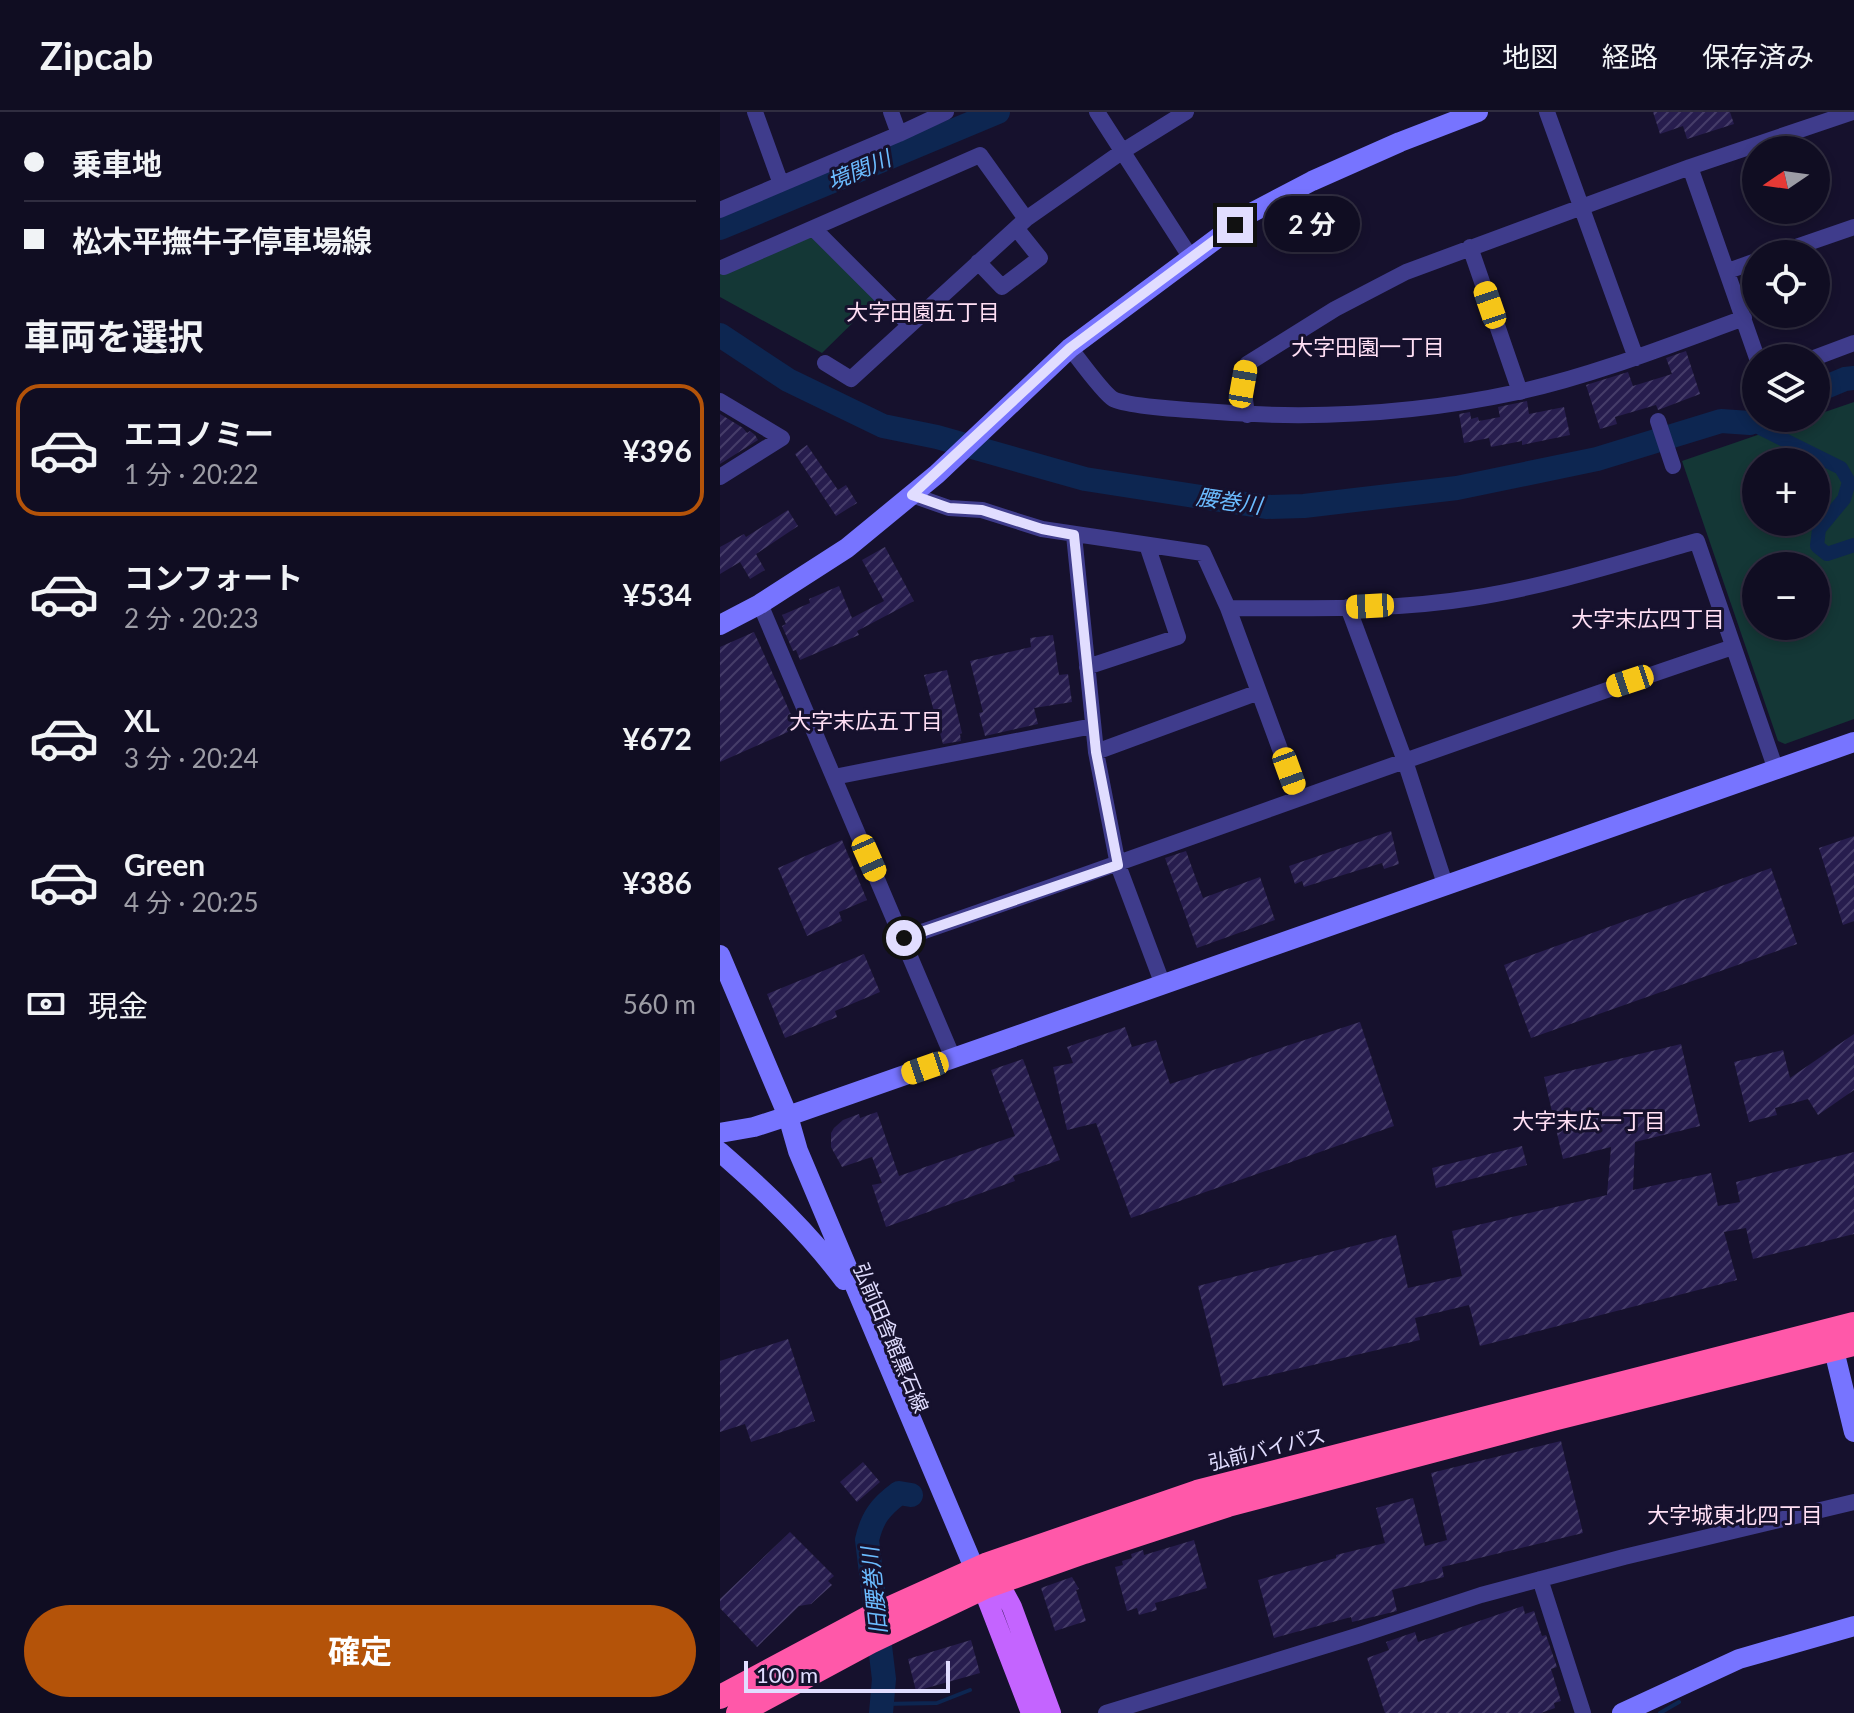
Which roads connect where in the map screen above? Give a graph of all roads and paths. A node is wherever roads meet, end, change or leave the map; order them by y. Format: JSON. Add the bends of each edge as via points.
{"nodes":[{"id":1,"x":755,"y":112,"type":"edge"},
{"id":2,"x":891,"y":112,"type":"edge"},
{"id":3,"x":946,"y":112,"type":"edge"},
{"id":4,"x":1097,"y":112,"type":"edge"},
{"id":5,"x":1186,"y":112,"type":"edge"},
{"id":6,"x":1478,"y":112,"type":"edge"},
{"id":7,"x":1547,"y":112,"type":"edge"},
{"id":8,"x":1853,"y":112,"type":"edge"},
{"id":9,"x":899,"y":134,"type":"junction"},
{"id":10,"x":1123,"y":151,"type":"junction"},
{"id":11,"x":1690,"y":167,"type":"junction"},
{"id":12,"x":781,"y":184,"type":"junction"},
{"id":13,"x":1581,"y":208,"type":"junction"},
{"id":14,"x":720,"y":210,"type":"edge"},
{"id":15,"x":1021,"y":224,"type":"junction"},
{"id":16,"x":1854,"y":227,"type":"edge"},
{"id":17,"x":814,"y":229,"type":"junction"},
{"id":18,"x":1816,"y":240,"type":"edge"},
{"id":19,"x":1470,"y":247,"type":"junction"},
{"id":20,"x":1191,"y":258,"type":"junction"},
{"id":21,"x":978,"y":262,"type":"junction"},
{"id":22,"x":1742,"y":266,"type":"edge"},
{"id":23,"x":724,"y":267,"type":"dead end"},
{"id":24,"x":1728,"y":271,"type":"junction"},
{"id":25,"x":1742,"y":312,"type":"edge"},
{"id":26,"x":1742,"y":319,"type":"edge"},
{"id":27,"x":909,"y":324,"type":"junction"},
{"id":28,"x":1854,"y":343,"type":"edge"},
{"id":29,"x":1070,"y":348,"type":"junction"},
{"id":30,"x":1830,"y":352,"type":"edge"},
{"id":31,"x":1636,"y":358,"type":"junction"},
{"id":32,"x":825,"y":363,"type":"dead end"},
{"id":33,"x":1520,"y":392,"type":"junction"},
{"id":34,"x":720,"y":401,"type":"edge"},
{"id":35,"x":1247,"y":415,"type":"junction"},
{"id":36,"x":1658,"y":421,"type":"dead end"},
{"id":37,"x":1673,"y":466,"type":"dead end"},
{"id":38,"x":720,"y":477,"type":"edge"},
{"id":39,"x":912,"y":495,"type":"junction"},
{"id":40,"x":1074,"y":535,"type":"junction"},
{"id":41,"x":1147,"y":545,"type":"junction"},
{"id":42,"x":760,"y":604,"type":"junction"},
{"id":43,"x":1348,"y":607,"type":"junction"},
{"id":44,"x":1228,"y":608,"type":"junction"},
{"id":45,"x":721,"y":624,"type":"edge"},
{"id":46,"x":1733,"y":647,"type":"junction"},
{"id":47,"x":1087,"y":667,"type":"junction"},
{"id":48,"x":1259,"y":692,"type":"junction"},
{"id":49,"x":1093,"y":726,"type":"junction"},
{"id":50,"x":1854,"y":742,"type":"edge"},
{"id":51,"x":1096,"y":752,"type":"junction"},
{"id":52,"x":1405,"y":761,"type":"junction"},
{"id":53,"x":1776,"y":770,"type":"junction"},
{"id":54,"x":834,"y":777,"type":"junction"},
{"id":55,"x":1298,"y":798,"type":"junction"},
{"id":56,"x":1118,"y":865,"type":"junction"},
{"id":57,"x":1446,"y":887,"type":"junction"},
{"id":58,"x":904,"y":938,"type":"junction"},
{"id":59,"x":720,"y":955,"type":"edge"},
{"id":60,"x":1163,"y":985,"type":"junction"},
{"id":61,"x":953,"y":1058,"type":"junction"},
{"id":62,"x":788,"y":1116,"type":"junction"},
{"id":63,"x":720,"y":1133,"type":"edge"},
{"id":64,"x":720,"y":1152,"type":"edge"},
{"id":65,"x":864,"y":1306,"type":"junction"},
{"id":66,"x":1854,"y":1324,"type":"edge"},
{"id":67,"x":1839,"y":1341,"type":"edge"},
{"id":68,"x":1854,"y":1432,"type":"edge"},
{"id":69,"x":1854,"y":1502,"type":"edge"},
{"id":70,"x":987,"y":1575,"type":"junction"},
{"id":71,"x":1540,"y":1579,"type":"junction"},
{"id":72,"x":1854,"y":1626,"type":"edge"},
{"id":73,"x":868,"y":1631,"type":"junction"},
{"id":74,"x":720,"y":1697,"type":"edge"},
{"id":75,"x":738,"y":1713,"type":"edge"},
{"id":76,"x":1031,"y":1713,"type":"edge"},
{"id":77,"x":1051,"y":1713,"type":"edge"},
{"id":78,"x":1106,"y":1713,"type":"edge"},
{"id":79,"x":1583,"y":1713,"type":"edge"},
{"id":80,"x":1622,"y":1713,"type":"edge"}],
"edges":[{"from":1,"to":12,"type":"street"},
{"from":2,"to":9,"type":"street"},
{"from":3,"to":9,"type":"street"},
{"from":4,"to":10,"type":"street"},
{"from":5,"to":10,"type":"street"},
{"from":6,"to":20,"type":"main road","via":[[1312,181],[1251,213]]},
{"from":7,"to":13,"type":"street"},
{"from":8,"to":11,"type":"street"},
{"from":9,"to":12,"type":"street"},
{"from":10,"to":15,"type":"street"},
{"from":10,"to":20,"type":"street"},
{"from":11,"to":13,"type":"street"},
{"from":11,"to":24,"type":"street"},
{"from":12,"to":14,"type":"street"},
{"from":13,"to":19,"type":"street"},
{"from":13,"to":31,"type":"street"},
{"from":15,"to":17,"type":"street","via":[[980,155]]},
{"from":15,"to":21,"type":"street"},
{"from":15,"to":21,"type":"street","via":[[1040,258],[1002,287]]},
{"from":16,"to":18,"type":"street"},
{"from":17,"to":23,"type":"street"},
{"from":17,"to":27,"type":"street"},
{"from":19,"to":33,"type":"street"},
{"from":19,"to":35,"type":"street","via":[[1335,309],[1247,364]]},
{"from":20,"to":29,"type":"main road"},
{"from":21,"to":27,"type":"street"},
{"from":22,"to":24,"type":"street"},
{"from":24,"to":25,"type":"street"},
{"from":26,"to":31,"type":"street"},
{"from":27,"to":32,"type":"street","via":[[851,379]]},
{"from":28,"to":30,"type":"street"},
{"from":29,"to":35,"type":"street","via":[[1113,399]]},
{"from":29,"to":39,"type":"main road"},
{"from":31,"to":33,"type":"street"},
{"from":33,"to":35,"type":"street","via":[[1361,413]]},
{"from":34,"to":38,"type":"street","via":[[782,438]]},
{"from":36,"to":37,"type":"street"},
{"from":39,"to":40,"type":"street"},
{"from":39,"to":42,"type":"main road","via":[[847,548]]},
{"from":40,"to":41,"type":"street"},
{"from":40,"to":47,"type":"street"},
{"from":41,"to":44,"type":"street","via":[[1203,553]]},
{"from":41,"to":47,"type":"street","via":[[1178,637]]},
{"from":42,"to":45,"type":"main road"},
{"from":42,"to":54,"type":"street"},
{"from":43,"to":44,"type":"street"},
{"from":43,"to":46,"type":"street","via":[[1472,599],[1560,581],[1697,541]]},
{"from":43,"to":52,"type":"street"},
{"from":44,"to":48,"type":"street"},
{"from":46,"to":52,"type":"street"},
{"from":46,"to":53,"type":"street"},
{"from":47,"to":49,"type":"street"},
{"from":48,"to":51,"type":"street"},
{"from":48,"to":55,"type":"street"},
{"from":49,"to":51,"type":"street"},
{"from":49,"to":54,"type":"street"},
{"from":50,"to":53,"type":"main road"},
{"from":51,"to":56,"type":"street"},
{"from":52,"to":55,"type":"street"},
{"from":52,"to":57,"type":"street"},
{"from":53,"to":57,"type":"main road"},
{"from":54,"to":58,"type":"street"},
{"from":55,"to":56,"type":"street"},
{"from":56,"to":58,"type":"street"},
{"from":56,"to":60,"type":"street"},
{"from":57,"to":60,"type":"main road"},
{"from":58,"to":61,"type":"street"},
{"from":59,"to":62,"type":"main road"},
{"from":60,"to":61,"type":"main road"},
{"from":61,"to":62,"type":"main road"},
{"from":62,"to":63,"type":"main road"},
{"from":62,"to":65,"type":"main road","name":"弘前田舎館黒石線"},
{"from":62,"to":70,"type":"main road","name":"弘前田舎館黒石線","via":[[809,1147]]},
{"from":64,"to":65,"type":"main road","name":"弘前田舎館黒石線","via":[[815,1241]]},
{"from":65,"to":70,"type":"main road","name":"弘前田舎館黒石線"},
{"from":66,"to":67,"type":"highway"},
{"from":67,"to":68,"type":"main road"},
{"from":67,"to":70,"type":"highway"},
{"from":69,"to":71,"type":"street"},
{"from":70,"to":73,"type":"highway"},
{"from":70,"to":76,"type":"main road"},
{"from":70,"to":77,"type":"main road","via":[[1012,1607]]},
{"from":71,"to":78,"type":"street"},
{"from":71,"to":79,"type":"street"},
{"from":72,"to":80,"type":"main road","via":[[1739,1659]]},
{"from":73,"to":74,"type":"highway"},
{"from":73,"to":75,"type":"highway"}]}
